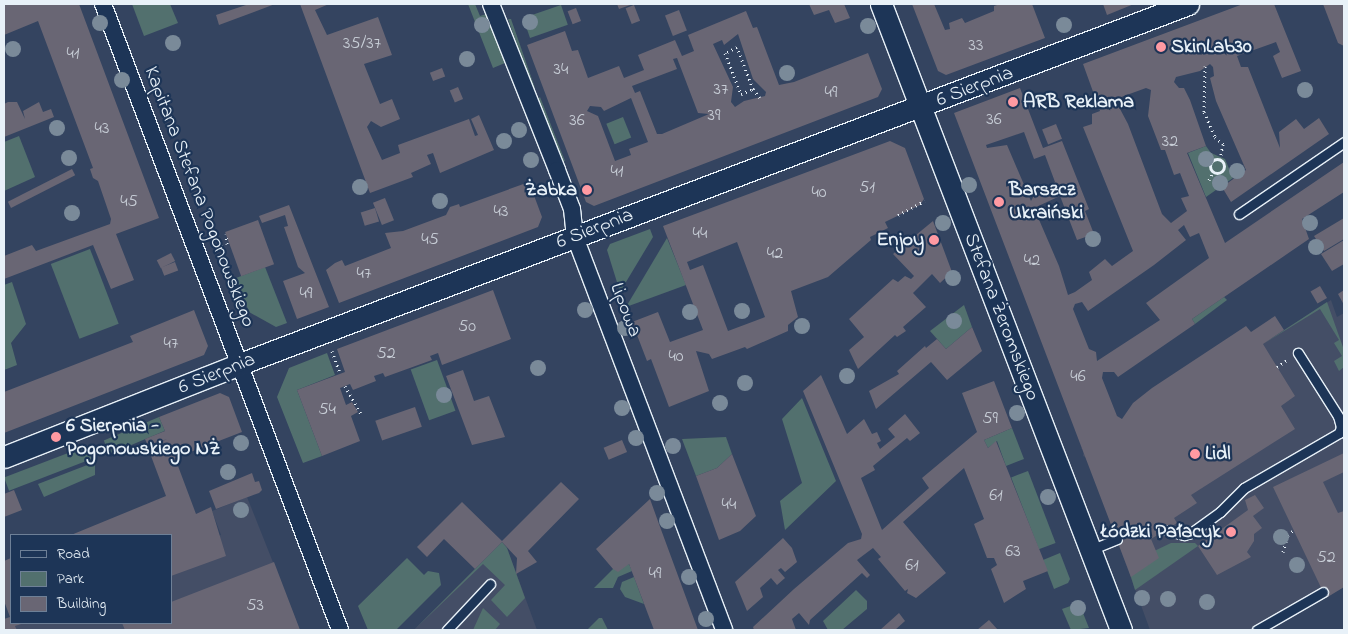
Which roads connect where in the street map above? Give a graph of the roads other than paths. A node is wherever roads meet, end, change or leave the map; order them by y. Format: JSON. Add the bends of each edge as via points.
{"nodes":[{"id":1,"x":104,"y":4,"type":"edge"},
{"id":2,"x":490,"y":4,"type":"edge"},
{"id":3,"x":881,"y":4,"type":"edge"},
{"id":4,"x":1188,"y":4,"type":"edge"},
{"id":5,"x":921,"y":108,"type":"junction"},
{"id":6,"x":1344,"y":142,"type":"edge"},
{"id":7,"x":1239,"y":214,"type":"dead end"},
{"id":8,"x":575,"y":237,"type":"junction"},
{"id":9,"x":1298,"y":353,"type":"dead end"},
{"id":10,"x":240,"y":364,"type":"junction"},
{"id":11,"x":4,"y":457,"type":"edge"},
{"id":12,"x":1165,"y":530,"type":"dead end"},
{"id":13,"x":1117,"y":539,"type":"dead end"},
{"id":14,"x":1090,"y":550,"type":"junction"},
{"id":15,"x":490,"y":584,"type":"dead end"},
{"id":16,"x":1323,"y":592,"type":"dead end"},
{"id":17,"x":340,"y":630,"type":"edge"},
{"id":18,"x":447,"y":630,"type":"edge"},
{"id":19,"x":724,"y":630,"type":"edge"},
{"id":20,"x":1121,"y":630,"type":"edge"},
{"id":21,"x":1257,"y":630,"type":"edge"}],
"edges":[{"from":1,"to":10,"type":"street","name":"Kapitana Stefana Pogonowskiego"},
{"from":2,"to":8,"type":"street","name":"Lipowa","via":[[572,210]]},
{"from":3,"to":5,"type":"street","name":"Stefana Żeromskiego"},
{"from":4,"to":5,"type":"street","name":"6 Sierpnia"},
{"from":5,"to":8,"type":"street","name":"6 Sierpnia"},
{"from":5,"to":14,"type":"street","name":"Stefana Żeromskiego"},
{"from":6,"to":7,"type":"lane"},
{"from":8,"to":10,"type":"street","name":"6 Sierpnia"},
{"from":8,"to":19,"type":"street","name":"Lipowa"},
{"from":9,"to":12,"type":"lane","via":[[1338,416],[1339,433],[1244,488],[1220,512],[1191,533],[1184,535]]},
{"from":10,"to":11,"type":"street","name":"6 Sierpnia"},
{"from":10,"to":17,"type":"street","name":"Kapitana Stefana Pogonowskiego"},
{"from":13,"to":14,"type":"lane"},
{"from":14,"to":20,"type":"street","name":"Stefana Żeromskiego"},
{"from":15,"to":18,"type":"lane"},
{"from":16,"to":21,"type":"lane"}]}
